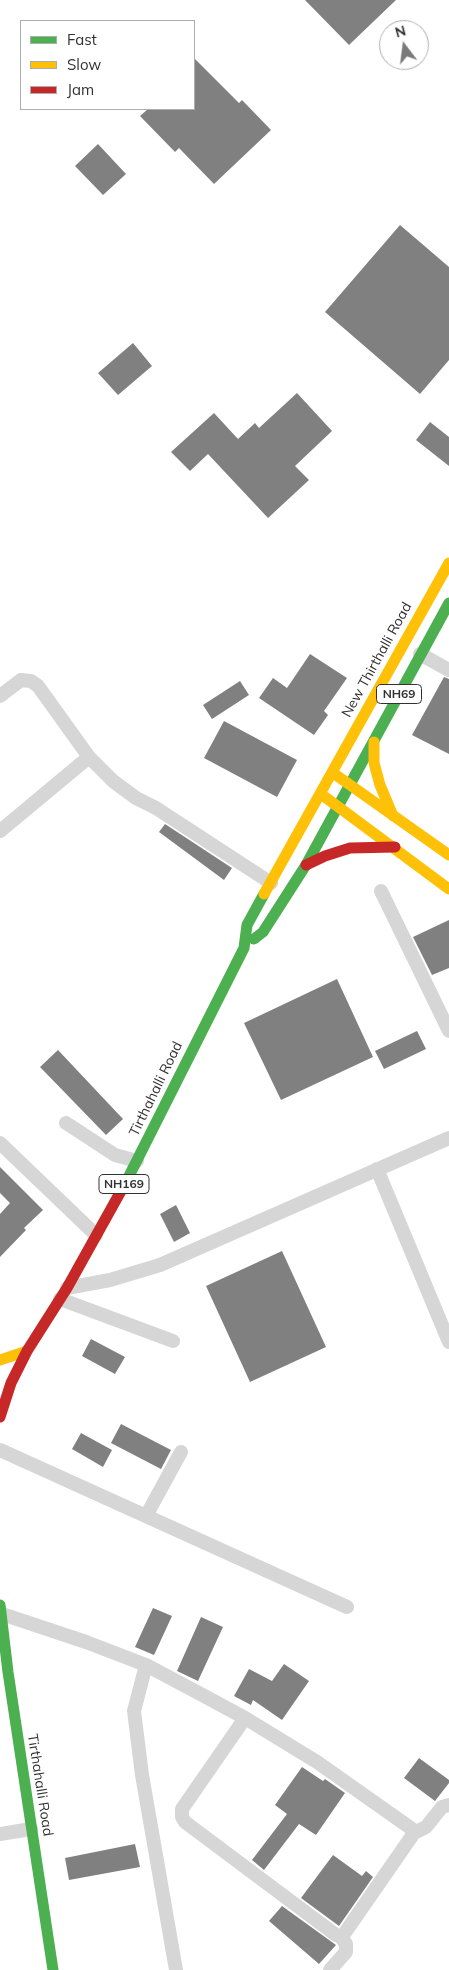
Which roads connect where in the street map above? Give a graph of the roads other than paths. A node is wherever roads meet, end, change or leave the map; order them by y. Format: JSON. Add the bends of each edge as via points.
{"nodes":[{"id":1,"x":449,"y":563,"type":"edge"},
{"id":2,"x":449,"y":603,"type":"edge"},
{"id":3,"x":420,"y":654,"type":"junction"},
{"id":4,"x":449,"y":670,"type":"edge"},
{"id":5,"x":0,"y":696,"type":"edge"},
{"id":6,"x":374,"y":742,"type":"junction"},
{"id":7,"x":89,"y":757,"type":"junction"},
{"id":8,"x":332,"y":772,"type":"junction"},
{"id":9,"x":351,"y":785,"type":"junction"},
{"id":10,"x":320,"y":794,"type":"junction"},
{"id":11,"x":340,"y":806,"type":"junction"},
{"id":12,"x":393,"y":816,"type":"junction"},
{"id":13,"x":0,"y":831,"type":"edge"},
{"id":14,"x":395,"y":847,"type":"junction"},
{"id":15,"x":449,"y":855,"type":"edge"},
{"id":16,"x":306,"y":865,"type":"junction"},
{"id":17,"x":271,"y":883,"type":"junction"},
{"id":18,"x":449,"y":889,"type":"edge"},
{"id":19,"x":381,"y":891,"type":"dead end"},
{"id":20,"x":244,"y":948,"type":"junction"},
{"id":21,"x":449,"y":1031,"type":"edge"},
{"id":22,"x":66,"y":1123,"type":"dead end"},
{"id":23,"x":449,"y":1138,"type":"edge"},
{"id":24,"x":0,"y":1142,"type":"edge"},
{"id":25,"x":137,"y":1161,"type":"junction"},
{"id":26,"x":377,"y":1169,"type":"junction"},
{"id":27,"x":96,"y":1235,"type":"junction"},
{"id":28,"x":64,"y":1293,"type":"junction"},
{"id":29,"x":173,"y":1341,"type":"dead end"},
{"id":30,"x":449,"y":1342,"type":"edge"},
{"id":31,"x":27,"y":1351,"type":"junction"},
{"id":32,"x":0,"y":1360,"type":"edge"},
{"id":33,"x":6,"y":1385,"type":"edge"},
{"id":34,"x":0,"y":1417,"type":"edge"},
{"id":35,"x":0,"y":1450,"type":"edge"},
{"id":36,"x":181,"y":1452,"type":"dead end"},
{"id":37,"x":146,"y":1516,"type":"junction"},
{"id":38,"x":347,"y":1607,"type":"dead end"},
{"id":39,"x":1,"y":1610,"type":"edge"},
{"id":40,"x":146,"y":1665,"type":"junction"},
{"id":41,"x":4,"y":1672,"type":"edge"},
{"id":42,"x":246,"y":1718,"type":"junction"},
{"id":43,"x":449,"y":1805,"type":"edge"},
{"id":44,"x":31,"y":1829,"type":"junction"},
{"id":45,"x":414,"y":1833,"type":"junction"},
{"id":46,"x":0,"y":1834,"type":"edge"},
{"id":47,"x":340,"y":1936,"type":"junction"},
{"id":48,"x":53,"y":1970,"type":"edge"},
{"id":49,"x":176,"y":1970,"type":"edge"},
{"id":50,"x":330,"y":1970,"type":"edge"}],
"edges":[{"from":1,"to":8,"type":"main road","name":"New Thirthalli Road","number":"NH69"},
{"from":2,"to":3,"type":"main road","number":"NH69"},
{"from":3,"to":4,"type":"street"},
{"from":3,"to":6,"type":"main road","number":"NH69"},
{"from":5,"to":7,"type":"street","via":[[21,680],[31,681],[38,686]]},
{"from":6,"to":9,"type":"main road","number":"NH69"},
{"from":6,"to":12,"type":"main road","via":[[374,763]]},
{"from":7,"to":13,"type":"street"},
{"from":7,"to":17,"type":"street","via":[[136,798]]},
{"from":8,"to":9,"type":"main road"},
{"from":8,"to":10,"type":"main road","name":"Tirthahalli Road","number":"NH69"},
{"from":9,"to":11,"type":"main road","number":"NH69"},
{"from":9,"to":12,"type":"main road"},
{"from":10,"to":11,"type":"main road"},
{"from":10,"to":17,"type":"main road","name":"Tirthahalli Road","number":"NH169"},
{"from":11,"to":14,"type":"main road"},
{"from":11,"to":16,"type":"main road","number":"NH169"},
{"from":12,"to":15,"type":"main road"},
{"from":14,"to":16,"type":"main road","via":[[350,848]]},
{"from":14,"to":18,"type":"main road"},
{"from":16,"to":20,"type":"main road","number":"NH169","via":[[263,932]]},
{"from":17,"to":20,"type":"main road","name":"Tirthahalli Road","number":"NH169","via":[[247,925]]},
{"from":19,"to":21,"type":"street"},
{"from":20,"to":25,"type":"main road","name":"Tirthahalli Road","number":"NH169"},
{"from":22,"to":25,"type":"street","via":[[115,1155]]},
{"from":23,"to":26,"type":"street"},
{"from":24,"to":27,"type":"street"},
{"from":25,"to":27,"type":"main road","name":"Tirthahalli Road","number":"NH169"},
{"from":26,"to":28,"type":"street","via":[[160,1265]]},
{"from":26,"to":30,"type":"street"},
{"from":27,"to":28,"type":"main road","name":"Tirthahalli Road","number":"NH169"},
{"from":28,"to":29,"type":"street"},
{"from":28,"to":31,"type":"main road","name":"Tirthahalli Road","number":"NH169"},
{"from":31,"to":32,"type":"main road"},
{"from":31,"to":33,"type":"main road","name":"Tirthahalli Road","number":"NH169"},
{"from":33,"to":34,"type":"main road","name":"Tirthahalli Road","number":"NH169"},
{"from":35,"to":37,"type":"street"},
{"from":36,"to":37,"type":"street"},
{"from":37,"to":38,"type":"street"},
{"from":39,"to":40,"type":"street"},
{"from":39,"to":41,"type":"main road","name":"Tirthahalli Road"},
{"from":40,"to":42,"type":"street"},
{"from":40,"to":49,"type":"street","via":[[134,1711]]},
{"from":41,"to":44,"type":"main road","name":"Tirthahalli Road"},
{"from":42,"to":45,"type":"street","via":[[317,1762]]},
{"from":42,"to":47,"type":"street","via":[[182,1809],[182,1816],[185,1822]]},
{"from":43,"to":45,"type":"street","via":[[442,1807],[426,1827]]},
{"from":44,"to":46,"type":"street"},
{"from":44,"to":48,"type":"main road","name":"Tirthahalli Road"},
{"from":45,"to":47,"type":"street"},
{"from":47,"to":50,"type":"street","via":[[346,1944],[346,1952]]}]}
